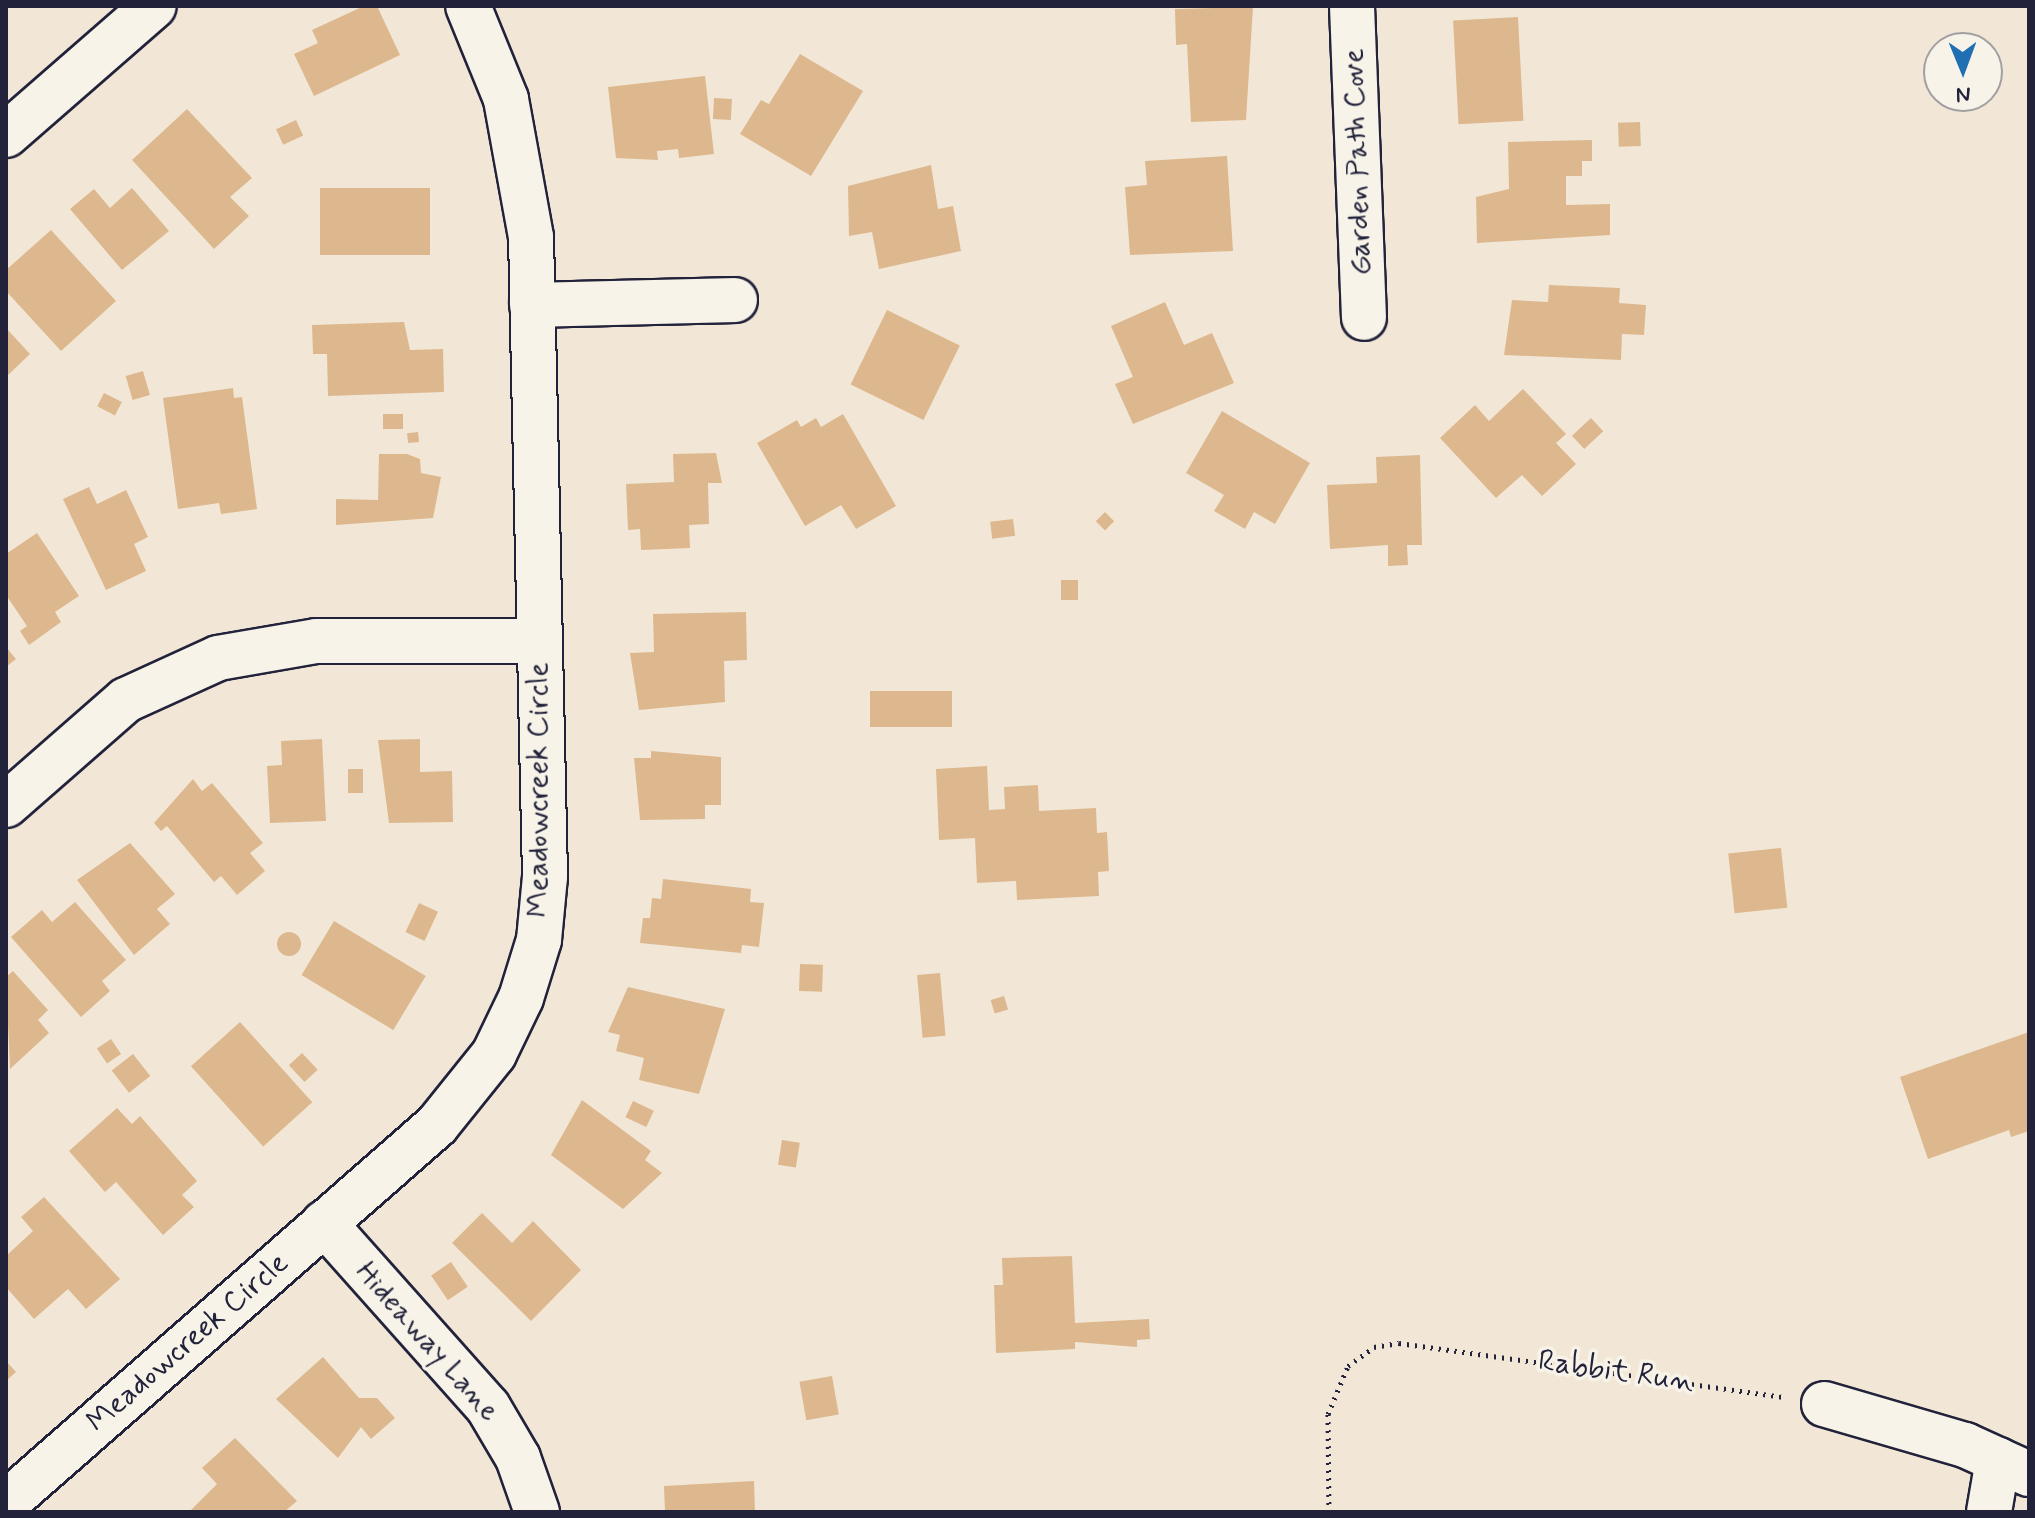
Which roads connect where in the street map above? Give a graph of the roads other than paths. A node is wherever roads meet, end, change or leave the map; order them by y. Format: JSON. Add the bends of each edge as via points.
{"nodes":[{"id":1,"x":154,"y":6,"type":"edge"},
{"id":2,"x":468,"y":6,"type":"edge"},
{"id":3,"x":1352,"y":6,"type":"edge"},
{"id":4,"x":6,"y":135,"type":"edge"},
{"id":5,"x":735,"y":300,"type":"dead end"},
{"id":6,"x":532,"y":305,"type":"junction"},
{"id":7,"x":1364,"y":318,"type":"dead end"},
{"id":8,"x":539,"y":641,"type":"junction"},
{"id":9,"x":6,"y":805,"type":"edge"},
{"id":10,"x":324,"y":1223,"type":"junction"},
{"id":11,"x":1824,"y":1404,"type":"road end"},
{"id":12,"x":2014,"y":1467,"type":"edge"},
{"id":13,"x":6,"y":1503,"type":"edge"},
{"id":14,"x":537,"y":1512,"type":"edge"},
{"id":15,"x":1989,"y":1512,"type":"edge"}],
"edges":[{"from":1,"to":4,"type":"street"},
{"from":2,"to":6,"type":"street","name":"Meadowcreek Circle","via":[[506,99],[523,167]]},
{"from":3,"to":7,"type":"street","name":"Garden Path Cove"},
{"from":5,"to":6,"type":"street"},
{"from":6,"to":8,"type":"street","name":"Meadowcreek Circle"},
{"from":8,"to":9,"type":"street","via":[[316,641],[218,658],[126,700]]},
{"from":8,"to":10,"type":"street","name":"Meadowcreek Circle","via":[[545,877],[539,940],[521,998],[458,1104]]},
{"from":10,"to":13,"type":"street","name":"Meadowcreek Circle"},
{"from":10,"to":14,"type":"street","name":"Hideaway Lane","via":[[488,1407],[518,1458]]},
{"from":11,"to":12,"type":"street"},
{"from":12,"to":15,"type":"street"}]}
